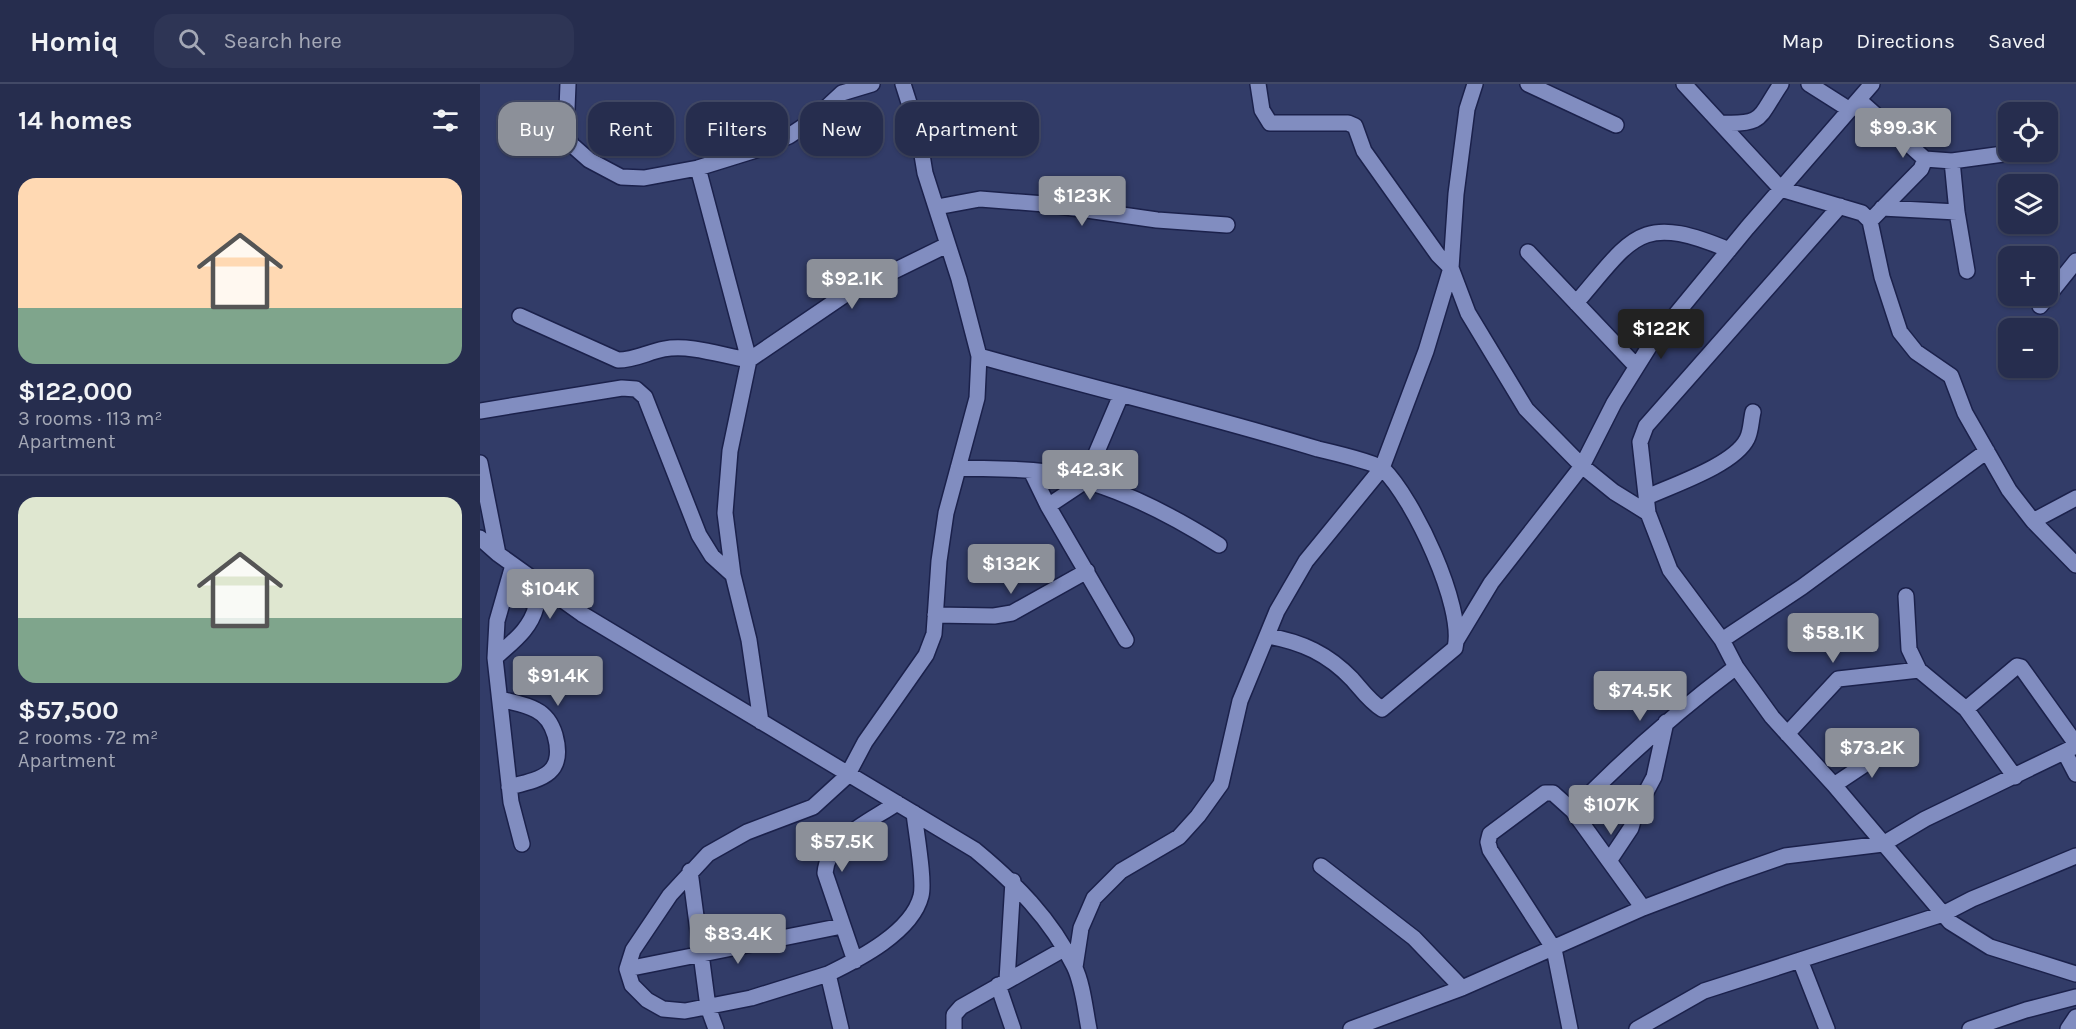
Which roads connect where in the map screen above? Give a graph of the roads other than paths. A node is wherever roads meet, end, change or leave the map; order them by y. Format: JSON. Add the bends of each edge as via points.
{"nodes":[{"id":1,"x":568,"y":84,"type":"edge"},
{"id":2,"x":872,"y":84,"type":"edge"},
{"id":3,"x":903,"y":84,"type":"edge"},
{"id":4,"x":1258,"y":84,"type":"edge"},
{"id":5,"x":1475,"y":84,"type":"edge"},
{"id":6,"x":1528,"y":84,"type":"edge"},
{"id":7,"x":1684,"y":84,"type":"edge"},
{"id":8,"x":1781,"y":84,"type":"edge"},
{"id":9,"x":1809,"y":84,"type":"edge"},
{"id":10,"x":1872,"y":84,"type":"edge"},
{"id":11,"x":1855,"y":105,"type":"junction"},
{"id":12,"x":1721,"y":123,"type":"junction"},
{"id":13,"x":1616,"y":125,"type":"dead end"},
{"id":14,"x":1998,"y":154,"type":"edge"},
{"id":15,"x":1925,"y":159,"type":"junction"},
{"id":16,"x":1952,"y":160,"type":"junction"},
{"id":17,"x":698,"y":168,"type":"junction"},
{"id":18,"x":1781,"y":189,"type":"junction"},
{"id":19,"x":1840,"y":206,"type":"junction"},
{"id":20,"x":937,"y":207,"type":"junction"},
{"id":21,"x":1882,"y":208,"type":"junction"},
{"id":22,"x":1957,"y":212,"type":"junction"},
{"id":23,"x":1870,"y":221,"type":"junction"},
{"id":24,"x":1227,"y":225,"type":"dead end"},
{"id":25,"x":947,"y":245,"type":"junction"},
{"id":26,"x":1729,"y":250,"type":"junction"},
{"id":27,"x":1528,"y":252,"type":"dead end"},
{"id":28,"x":2076,"y":261,"type":"edge"},
{"id":29,"x":1451,"y":268,"type":"junction"},
{"id":30,"x":1967,"y":271,"type":"dead end"},
{"id":31,"x":2058,"y":284,"type":"edge"},
{"id":32,"x":1576,"y":303,"type":"junction"},
{"id":33,"x":520,"y":316,"type":"dead end"},
{"id":34,"x":979,"y":357,"type":"junction"},
{"id":35,"x":749,"y":360,"type":"junction"},
{"id":36,"x":1636,"y":366,"type":"junction"},
{"id":37,"x":1121,"y":395,"type":"junction"},
{"id":38,"x":480,"y":411,"type":"edge"},
{"id":39,"x":1753,"y":412,"type":"dead end"},
{"id":40,"x":1987,"y":451,"type":"junction"},
{"id":41,"x":480,"y":463,"type":"edge"},
{"id":42,"x":1582,"y":465,"type":"junction"},
{"id":43,"x":958,"y":468,"type":"junction"},
{"id":44,"x":1382,"y":468,"type":"junction"},
{"id":45,"x":1031,"y":471,"type":"junction"},
{"id":46,"x":1084,"y":482,"type":"junction"},
{"id":47,"x":2076,"y":498,"type":"edge"},
{"id":48,"x":1648,"y":505,"type":"junction"},
{"id":49,"x":1048,"y":506,"type":"junction"},
{"id":50,"x":2033,"y":521,"type":"junction"},
{"id":51,"x":480,"y":538,"type":"edge"},
{"id":52,"x":1219,"y":545,"type":"dead end"},
{"id":53,"x":498,"y":554,"type":"junction"},
{"id":54,"x":2076,"y":565,"type":"edge"},
{"id":55,"x":512,"y":570,"type":"junction"},
{"id":56,"x":1087,"y":571,"type":"junction"},
{"id":57,"x":733,"y":575,"type":"junction"},
{"id":58,"x":1906,"y":596,"type":"dead end"},
{"id":59,"x":935,"y":615,"type":"junction"},
{"id":60,"x":1268,"y":636,"type":"junction"},
{"id":61,"x":1125,"y":640,"type":"dead end"},
{"id":62,"x":1722,"y":640,"type":"junction"},
{"id":63,"x":1456,"y":641,"type":"junction"},
{"id":64,"x":495,"y":657,"type":"junction"},
{"id":65,"x":1736,"y":667,"type":"junction"},
{"id":66,"x":1919,"y":670,"type":"junction"},
{"id":67,"x":500,"y":699,"type":"junction"},
{"id":68,"x":1966,"y":709,"type":"junction"},
{"id":69,"x":761,"y":722,"type":"junction"},
{"id":70,"x":1666,"y":722,"type":"junction"},
{"id":71,"x":1787,"y":734,"type":"junction"},
{"id":72,"x":1891,"y":747,"type":"dead end"},
{"id":73,"x":2072,"y":748,"type":"edge"},
{"id":74,"x":2076,"y":774,"type":"edge"},
{"id":75,"x":847,"y":776,"type":"junction"},
{"id":76,"x":2015,"y":777,"type":"junction"},
{"id":77,"x":1834,"y":784,"type":"junction"},
{"id":78,"x":509,"y":787,"type":"junction"},
{"id":79,"x":897,"y":803,"type":"junction"},
{"id":80,"x":1573,"y":811,"type":"junction"},
{"id":81,"x":914,"y":813,"type":"junction"},
{"id":82,"x":522,"y":844,"type":"dead end"},
{"id":83,"x":1883,"y":844,"type":"junction"},
{"id":84,"x":2076,"y":856,"type":"edge"},
{"id":85,"x":1608,"y":861,"type":"junction"},
{"id":86,"x":1320,"y":866,"type":"dead end"},
{"id":87,"x":690,"y":871,"type":"junction"},
{"id":88,"x":1013,"y":881,"type":"junction"},
{"id":89,"x":1643,"y":908,"type":"junction"},
{"id":90,"x":1943,"y":914,"type":"junction"},
{"id":91,"x":842,"y":926,"type":"junction"},
{"id":92,"x":1064,"y":949,"type":"junction"},
{"id":93,"x":1554,"y":949,"type":"junction"},
{"id":94,"x":700,"y":956,"type":"junction"},
{"id":95,"x":1800,"y":960,"type":"junction"},
{"id":96,"x":855,"y":961,"type":"junction"},
{"id":97,"x":1075,"y":967,"type":"junction"},
{"id":98,"x":627,"y":969,"type":"junction"},
{"id":99,"x":828,"y":974,"type":"junction"},
{"id":100,"x":2076,"y":974,"type":"edge"},
{"id":101,"x":1003,"y":982,"type":"junction"},
{"id":102,"x":1462,"y":988,"type":"junction"},
{"id":103,"x":2076,"y":997,"type":"edge"},
{"id":104,"x":708,"y":1007,"type":"junction"},
{"id":105,"x":2076,"y":1017,"type":"edge"},
{"id":106,"x":716,"y":1029,"type":"edge"},
{"id":107,"x":841,"y":1029,"type":"edge"},
{"id":108,"x":954,"y":1029,"type":"edge"},
{"id":109,"x":1013,"y":1029,"type":"edge"},
{"id":110,"x":1089,"y":1029,"type":"edge"},
{"id":111,"x":1351,"y":1029,"type":"edge"},
{"id":112,"x":1570,"y":1029,"type":"edge"},
{"id":113,"x":1637,"y":1029,"type":"edge"},
{"id":114,"x":1827,"y":1029,"type":"edge"},
{"id":115,"x":1970,"y":1029,"type":"edge"},
{"id":116,"x":2068,"y":1029,"type":"edge"}],
"edges":[{"from":1,"to":17,"type":"street","via":[[566,134],[589,160],[621,177],[644,178]]},
{"from":2,"to":17,"type":"street","via":[[842,93],[789,136]]},
{"from":3,"to":20,"type":"street"},
{"from":4,"to":29,"type":"street","via":[[1262,110],[1270,123],[1355,126],[1364,151]]},
{"from":5,"to":29,"type":"street","via":[[1467,109]]},
{"from":6,"to":13,"type":"street"},
{"from":7,"to":12,"type":"street"},
{"from":8,"to":12,"type":"street","via":[[1757,120]]},
{"from":9,"to":11,"type":"street"},
{"from":10,"to":11,"type":"street"},
{"from":11,"to":15,"type":"street"},
{"from":11,"to":18,"type":"street"},
{"from":12,"to":18,"type":"street"},
{"from":14,"to":16,"type":"street"},
{"from":15,"to":16,"type":"street"},
{"from":15,"to":21,"type":"street","via":[[1921,169]]},
{"from":16,"to":22,"type":"street"},
{"from":17,"to":35,"type":"street"},
{"from":18,"to":19,"type":"street"},
{"from":18,"to":26,"type":"street"},
{"from":19,"to":23,"type":"street","via":[[1862,213]]},
{"from":19,"to":48,"type":"street","via":[[1646,426],[1640,442]]},
{"from":20,"to":24,"type":"street","via":[[980,199]]},
{"from":20,"to":25,"type":"street"},
{"from":21,"to":22,"type":"street"},
{"from":21,"to":23,"type":"street"},
{"from":22,"to":30,"type":"street"},
{"from":23,"to":40,"type":"street","via":[[1882,277],[1900,332],[1916,352],[1951,376],[1965,413]]},
{"from":25,"to":34,"type":"street"},
{"from":25,"to":35,"type":"street","via":[[843,296]]},
{"from":26,"to":32,"type":"street","via":[[1679,232],[1642,235],[1627,244]]},
{"from":26,"to":36,"type":"street"},
{"from":27,"to":32,"type":"street"},
{"from":28,"to":31,"type":"street"},
{"from":29,"to":42,"type":"street","via":[[1468,313],[1526,409]]},
{"from":29,"to":44,"type":"street","via":[[1426,351]]},
{"from":32,"to":36,"type":"street"},
{"from":33,"to":35,"type":"street","via":[[618,360],[682,348]]},
{"from":34,"to":37,"type":"street"},
{"from":34,"to":43,"type":"street","via":[[977,398]]},
{"from":35,"to":57,"type":"street","via":[[730,451],[725,513]]},
{"from":36,"to":42,"type":"street"},
{"from":37,"to":44,"type":"street","via":[[1229,422]]},
{"from":37,"to":46,"type":"street"},
{"from":38,"to":57,"type":"street","via":[[636,389],[645,397],[699,535],[712,556]]},
{"from":39,"to":48,"type":"street","via":[[1748,438],[1738,451]]},
{"from":40,"to":50,"type":"street","via":[[2009,490]]},
{"from":40,"to":62,"type":"street","via":[[1802,587]]},
{"from":41,"to":53,"type":"street"},
{"from":42,"to":48,"type":"street","via":[[1614,492]]},
{"from":42,"to":63,"type":"street","via":[[1491,583]]},
{"from":43,"to":45,"type":"street"},
{"from":43,"to":59,"type":"street","via":[[946,513]]},
{"from":44,"to":60,"type":"street","via":[[1306,561],[1277,611]]},
{"from":44,"to":63,"type":"street","via":[[1417,516],[1440,565]]},
{"from":45,"to":46,"type":"street"},
{"from":45,"to":49,"type":"street"},
{"from":46,"to":49,"type":"street"},
{"from":46,"to":52,"type":"street","via":[[1158,510]]},
{"from":47,"to":50,"type":"street"},
{"from":48,"to":62,"type":"street","via":[[1670,570]]},
{"from":49,"to":56,"type":"street"},
{"from":50,"to":54,"type":"street"},
{"from":51,"to":53,"type":"street"},
{"from":53,"to":55,"type":"street"},
{"from":55,"to":64,"type":"street","via":[[497,621]]},
{"from":55,"to":64,"type":"street","via":[[536,607],[533,620],[522,634]]},
{"from":55,"to":69,"type":"street"},
{"from":56,"to":59,"type":"street","via":[[1012,613]]},
{"from":56,"to":61,"type":"street"},
{"from":57,"to":69,"type":"street","via":[[749,640]]},
{"from":58,"to":66,"type":"street","via":[[1909,649]]},
{"from":59,"to":75,"type":"street","via":[[934,634],[926,655],[865,742]]},
{"from":60,"to":63,"type":"street","via":[[1318,651],[1382,709],[1450,654]]},
{"from":60,"to":97,"type":"street","via":[[1240,701],[1221,784],[1179,837],[1121,872],[1094,898],[1081,928]]},
{"from":62,"to":65,"type":"street"},
{"from":64,"to":67,"type":"street"},
{"from":65,"to":70,"type":"street"},
{"from":65,"to":71,"type":"street"},
{"from":66,"to":68,"type":"street"},
{"from":66,"to":71,"type":"street","via":[[1838,679]]},
{"from":67,"to":78,"type":"street"},
{"from":67,"to":78,"type":"street","via":[[535,709],[544,716],[554,732],[558,750],[553,770],[541,779]]},
{"from":68,"to":73,"type":"street","via":[[2002,676],[2021,667]]},
{"from":68,"to":76,"type":"street"},
{"from":69,"to":75,"type":"street"},
{"from":70,"to":80,"type":"street","via":[[1627,755]]},
{"from":70,"to":85,"type":"street","via":[[1654,777],[1630,828]]},
{"from":71,"to":77,"type":"street"},
{"from":72,"to":77,"type":"street"},
{"from":73,"to":74,"type":"street"},
{"from":73,"to":76,"type":"street"},
{"from":75,"to":79,"type":"street"},
{"from":75,"to":87,"type":"street","via":[[813,807],[747,832],[708,854]]},
{"from":76,"to":83,"type":"street","via":[[1925,819]]},
{"from":77,"to":83,"type":"street"},
{"from":78,"to":82,"type":"street"},
{"from":79,"to":81,"type":"street"},
{"from":79,"to":91,"type":"street","via":[[836,845],[826,860],[825,873]]},
{"from":80,"to":85,"type":"street"},
{"from":80,"to":93,"type":"street","via":[[1559,797],[1545,794],[1490,834],[1488,842]]},
{"from":81,"to":88,"type":"street","via":[[975,850]]},
{"from":81,"to":96,"type":"street","via":[[922,895],[907,924]]},
{"from":83,"to":89,"type":"street","via":[[1785,856]]},
{"from":83,"to":90,"type":"street"},
{"from":84,"to":90,"type":"street"},
{"from":85,"to":89,"type":"street"},
{"from":86,"to":102,"type":"street","via":[[1414,938]]},
{"from":87,"to":94,"type":"street"},
{"from":87,"to":98,"type":"street","via":[[642,934]]},
{"from":88,"to":92,"type":"street","via":[[1039,910]]},
{"from":88,"to":101,"type":"street"},
{"from":89,"to":93,"type":"street"},
{"from":90,"to":95,"type":"street"},
{"from":90,"to":100,"type":"street","via":[[1962,932],[1989,947]]},
{"from":91,"to":94,"type":"street"},
{"from":91,"to":96,"type":"street"},
{"from":92,"to":97,"type":"street"},
{"from":92,"to":101,"type":"street"},
{"from":93,"to":102,"type":"street"},
{"from":93,"to":112,"type":"street"},
{"from":94,"to":98,"type":"street"},
{"from":94,"to":104,"type":"street"},
{"from":95,"to":113,"type":"street","via":[[1704,991]]},
{"from":95,"to":114,"type":"street"},
{"from":96,"to":99,"type":"street"},
{"from":97,"to":110,"type":"street"},
{"from":98,"to":104,"type":"street","via":[[632,985],[646,1000],[663,1009]]},
{"from":99,"to":104,"type":"street"},
{"from":99,"to":107,"type":"street"},
{"from":101,"to":108,"type":"street","via":[[961,1007],[954,1015]]},
{"from":101,"to":109,"type":"street"},
{"from":102,"to":111,"type":"street"},
{"from":103,"to":115,"type":"street"},
{"from":104,"to":106,"type":"street"},
{"from":105,"to":116,"type":"street"}]}
